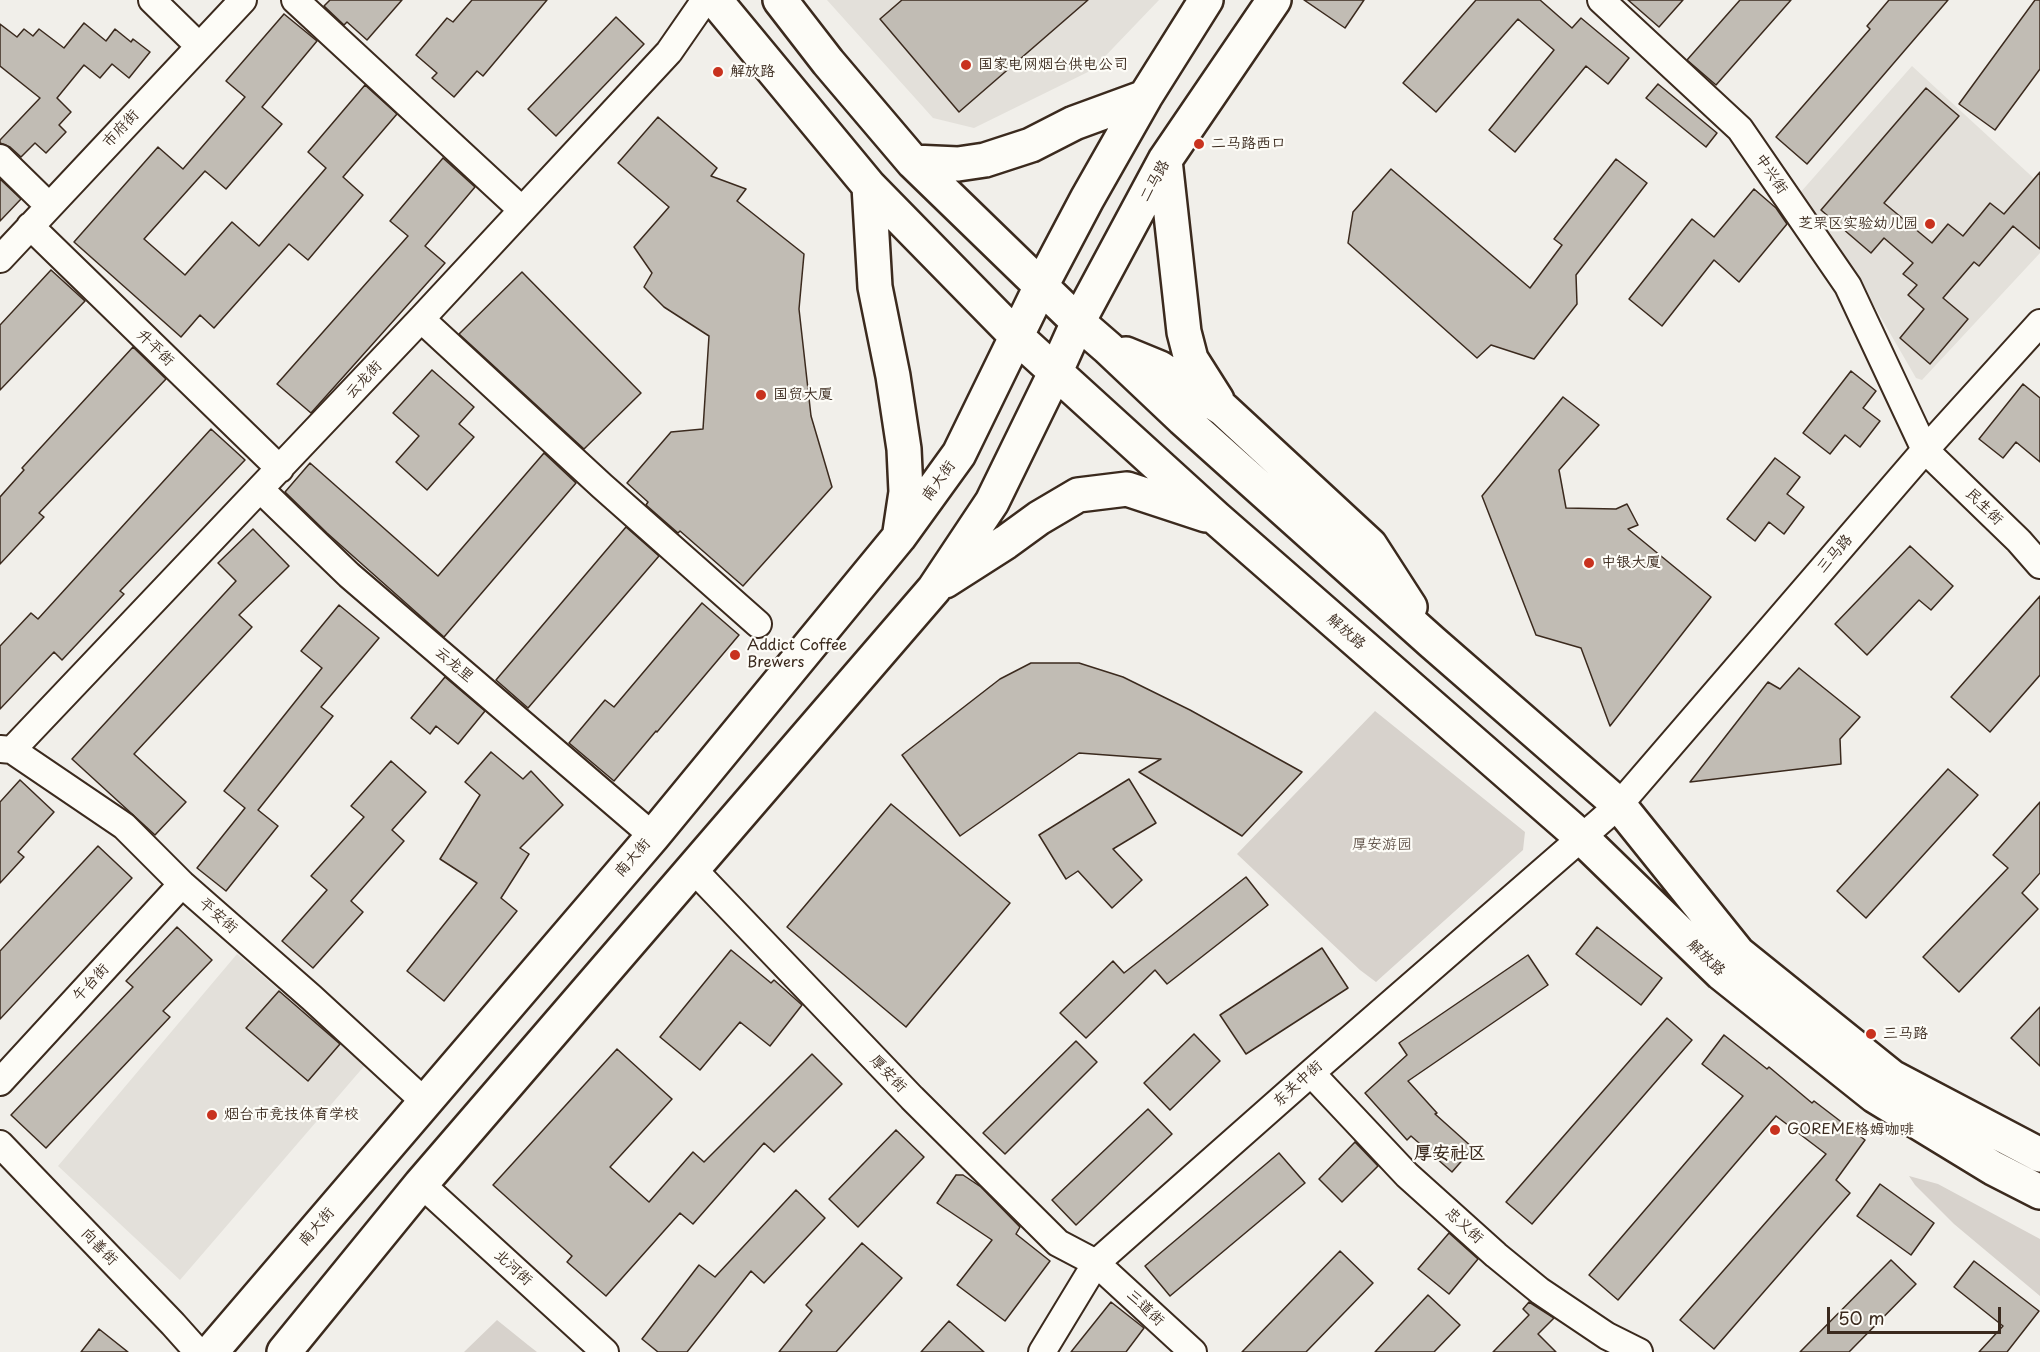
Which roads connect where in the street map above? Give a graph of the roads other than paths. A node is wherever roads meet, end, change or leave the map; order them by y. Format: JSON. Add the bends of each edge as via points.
{"nodes":[{"id":1,"x":152,"y":0,"type":"edge"},
{"id":2,"x":243,"y":0,"type":"edge"},
{"id":3,"x":295,"y":0,"type":"edge"},
{"id":4,"x":705,"y":0,"type":"edge"},
{"id":5,"x":715,"y":0,"type":"edge"},
{"id":6,"x":780,"y":0,"type":"edge"},
{"id":7,"x":1206,"y":0,"type":"edge"},
{"id":8,"x":1274,"y":0,"type":"edge"},
{"id":9,"x":1601,"y":0,"type":"edge"},
{"id":10,"x":199,"y":46,"type":"junction"},
{"id":11,"x":1145,"y":97,"type":"junction"},
{"id":12,"x":0,"y":158,"type":"edge"},
{"id":13,"x":1165,"y":160,"type":"junction"},
{"id":14,"x":913,"y":162,"type":"junction"},
{"id":15,"x":869,"y":186,"type":"junction"},
{"id":16,"x":49,"y":206,"type":"junction"},
{"id":17,"x":522,"y":210,"type":"junction"},
{"id":18,"x":30,"y":226,"type":"junction"},
{"id":19,"x":0,"y":259,"type":"edge"},
{"id":20,"x":1041,"y":286,"type":"junction"},
{"id":21,"x":421,"y":319,"type":"junction"},
{"id":22,"x":1078,"y":322,"type":"junction"},
{"id":23,"x":2040,"y":322,"type":"edge"},
{"id":24,"x":1016,"y":336,"type":"junction"},
{"id":25,"x":1108,"y":348,"type":"junction"},
{"id":26,"x":1055,"y":373,"type":"junction"},
{"id":27,"x":1223,"y":409,"type":"junction"},
{"id":28,"x":1925,"y":450,"type":"junction"},
{"id":29,"x":280,"y":469,"type":"junction"},
{"id":30,"x":260,"y":489,"type":"junction"},
{"id":31,"x":1216,"y":518,"type":"junction"},
{"id":32,"x":899,"y":537,"type":"junction"},
{"id":33,"x":2040,"y":565,"type":"edge"},
{"id":34,"x":934,"y":589,"type":"junction"},
{"id":35,"x":758,"y":624,"type":"dead end"},
{"id":36,"x":1432,"y":642,"type":"junction"},
{"id":37,"x":6,"y":749,"type":"edge"},
{"id":38,"x":1619,"y":805,"type":"junction"},
{"id":39,"x":653,"y":836,"type":"junction"},
{"id":40,"x":1581,"y":837,"type":"junction"},
{"id":41,"x":693,"y":869,"type":"junction"},
{"id":42,"x":182,"y":884,"type":"junction"},
{"id":43,"x":1311,"y":1073,"type":"junction"},
{"id":44,"x":0,"y":1082,"type":"edge"},
{"id":45,"x":424,"y":1102,"type":"junction"},
{"id":46,"x":0,"y":1144,"type":"edge"},
{"id":47,"x":2040,"y":1155,"type":"edge"},
{"id":48,"x":421,"y":1184,"type":"junction"},
{"id":49,"x":2040,"y":1192,"type":"edge"},
{"id":50,"x":1096,"y":1263,"type":"junction"},
{"id":51,"x":198,"y":1352,"type":"edge"},
{"id":52,"x":211,"y":1352,"type":"edge"},
{"id":53,"x":284,"y":1352,"type":"edge"},
{"id":54,"x":605,"y":1352,"type":"edge"},
{"id":55,"x":1042,"y":1352,"type":"edge"},
{"id":56,"x":1193,"y":1352,"type":"edge"},
{"id":57,"x":1639,"y":1352,"type":"edge"}],
"edges":[{"from":1,"to":10,"type":"street"},
{"from":2,"to":10,"type":"street","name":"市府街"},
{"from":3,"to":17,"type":"street"},
{"from":4,"to":17,"type":"street","name":"云龙街","via":[[669,52]]},
{"from":5,"to":15,"type":"main road","name":"解放路"},
{"from":6,"to":14,"type":"main road","name":"解放路"},
{"from":7,"to":11,"type":"main road"},
{"from":8,"to":13,"type":"main road","name":"二马路"},
{"from":9,"to":28,"type":"street","name":"中兴街","via":[[1740,129],[1848,286]]},
{"from":10,"to":16,"type":"street","name":"市府街"},
{"from":11,"to":14,"type":"main road","via":[[1074,123],[1031,146],[985,160],[958,164]]},
{"from":11,"to":20,"type":"main road"},
{"from":12,"to":16,"type":"street"},
{"from":13,"to":22,"type":"main road","name":"二马路"},
{"from":13,"to":27,"type":"main road","via":[[1184,332],[1191,359]]},
{"from":14,"to":20,"type":"main road","name":"解放路"},
{"from":15,"to":24,"type":"main road","name":"解放路"},
{"from":15,"to":32,"type":"main road","via":[[875,287],[904,449],[906,492]]},
{"from":16,"to":18,"type":"street","name":"市府街"},
{"from":17,"to":21,"type":"street","name":"云龙街"},
{"from":18,"to":19,"type":"street","name":"市府街"},
{"from":18,"to":29,"type":"street","name":"升平街"},
{"from":20,"to":22,"type":"main road","name":"解放路"},
{"from":20,"to":24,"type":"main road"},
{"from":21,"to":29,"type":"street","name":"云龙街"},
{"from":21,"to":35,"type":"street"},
{"from":22,"to":25,"type":"main road","name":"解放路"},
{"from":22,"to":26,"type":"main road","name":"二马路"},
{"from":23,"to":28,"type":"street","name":"三马路"},
{"from":24,"to":26,"type":"main road","name":"解放路"},
{"from":24,"to":32,"type":"main road","name":"南大街","via":[[959,454]]},
{"from":25,"to":27,"type":"main road","via":[[1160,368]]},
{"from":25,"to":36,"type":"main road","name":"解放路"},
{"from":26,"to":31,"type":"main road","name":"解放路"},
{"from":26,"to":34,"type":"main road","via":[[992,502]]},
{"from":27,"to":36,"type":"main road","via":[[1370,545]]},
{"from":28,"to":33,"type":"street","name":"民生街"},
{"from":28,"to":38,"type":"street","name":"三马路"},
{"from":29,"to":30,"type":"street","name":"云龙街"},
{"from":30,"to":37,"type":"street","name":"云龙街"},
{"from":30,"to":39,"type":"street","name":"云龙里","via":[[349,575]]},
{"from":31,"to":34,"type":"main road","via":[[1127,489],[1078,495]]},
{"from":31,"to":40,"type":"main road","name":"解放路"},
{"from":32,"to":39,"type":"main road","name":"南大街"},
{"from":34,"to":41,"type":"main road"},
{"from":36,"to":38,"type":"main road","name":"解放路"},
{"from":37,"to":42,"type":"street","name":"平安街","via":[[124,826]]},
{"from":38,"to":40,"type":"street","name":"三马路"},
{"from":38,"to":47,"type":"main road","name":"解放路","via":[[1738,952],[1892,1077]]},
{"from":39,"to":45,"type":"main road","name":"南大街"},
{"from":40,"to":43,"type":"street","name":"东关中街"},
{"from":40,"to":49,"type":"main road","name":"解放路","via":[[1721,973],[1875,1096]]},
{"from":41,"to":48,"type":"main road"},
{"from":41,"to":50,"type":"street","name":"厚安街","via":[[912,1098],[1058,1243]]},
{"from":42,"to":44,"type":"street","name":"午台街"},
{"from":42,"to":45,"type":"street","name":"平安街"},
{"from":43,"to":50,"type":"street","name":"东关中街"},
{"from":43,"to":57,"type":"street","name":"忠义街","via":[[1407,1175],[1496,1255],[1606,1336]]},
{"from":45,"to":52,"type":"main road","name":"南大街"},
{"from":46,"to":51,"type":"street","name":"向善街"},
{"from":48,"to":53,"type":"main road"},
{"from":48,"to":54,"type":"street","name":"北河街"},
{"from":50,"to":55,"type":"street","name":"东关中街"},
{"from":50,"to":56,"type":"street","name":"三道街"}]}
